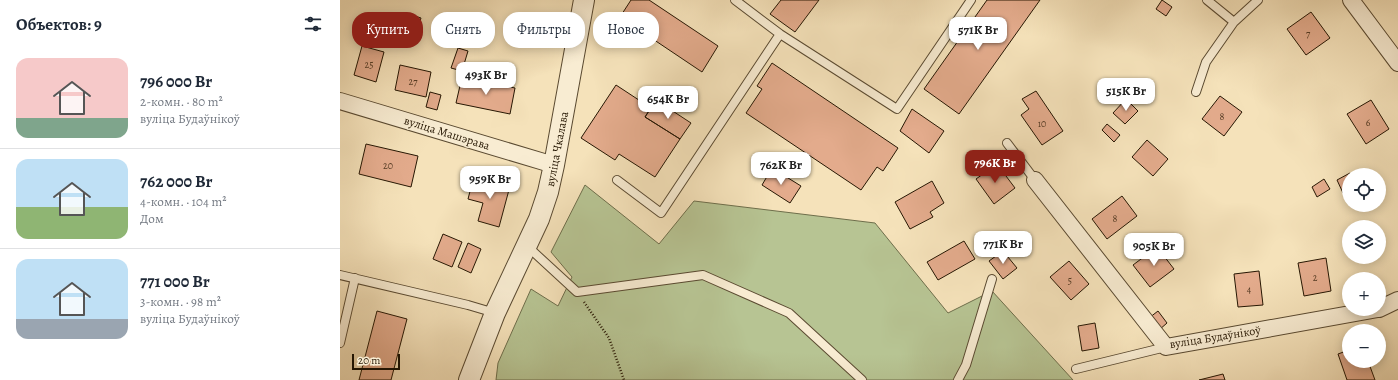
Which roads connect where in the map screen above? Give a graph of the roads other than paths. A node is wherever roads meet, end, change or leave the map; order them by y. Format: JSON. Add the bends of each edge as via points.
{"nodes":[{"id":1,"x":584,"y":0,"type":"edge"},
{"id":2,"x":735,"y":0,"type":"edge"},
{"id":3,"x":971,"y":0,"type":"edge"},
{"id":4,"x":1207,"y":0,"type":"edge"},
{"id":5,"x":1258,"y":0,"type":"edge"},
{"id":6,"x":1351,"y":0,"type":"edge"},
{"id":7,"x":1234,"y":22,"type":"junction"},
{"id":8,"x":780,"y":34,"type":"junction"},
{"id":9,"x":1398,"y":62,"type":"edge"},
{"id":10,"x":1196,"y":92,"type":"dead end"},
{"id":11,"x":340,"y":100,"type":"edge"},
{"id":12,"x":1007,"y":142,"type":"dead end"},
{"id":13,"x":554,"y":165,"type":"junction"},
{"id":14,"x":617,"y":180,"type":"dead end"},
{"id":15,"x":1035,"y":180,"type":"joint"},
{"id":16,"x":527,"y":246,"type":"junction"},
{"id":17,"x":340,"y":275,"type":"edge"},
{"id":18,"x":355,"y":278,"type":"junction"},
{"id":19,"x":992,"y":279,"type":"dead end"},
{"id":20,"x":1398,"y":300,"type":"edge"},
{"id":21,"x":1386,"y":305,"type":"edge"},
{"id":22,"x":495,"y":313,"type":"junction"},
{"id":23,"x":1342,"y":315,"type":"edge"},
{"id":24,"x":340,"y":342,"type":"edge"},
{"id":25,"x":1166,"y":347,"type":"junction"},
{"id":26,"x":1076,"y":369,"type":"dead end"},
{"id":27,"x":469,"y":380,"type":"edge"},
{"id":28,"x":862,"y":380,"type":"edge"},
{"id":29,"x":958,"y":380,"type":"edge"}],
"edges":[{"from":1,"to":13,"type":"street","name":"вуліца Чкалава"},
{"from":2,"to":8,"type":"lane"},
{"from":3,"to":8,"type":"lane","via":[[897,109]]},
{"from":4,"to":7,"type":"lane"},
{"from":5,"to":7,"type":"lane"},
{"from":6,"to":9,"type":"street"},
{"from":7,"to":10,"type":"lane","via":[[1206,62]]},
{"from":8,"to":14,"type":"lane","via":[[661,213]]},
{"from":11,"to":13,"type":"street","name":"вуліца Машэрава"},
{"from":12,"to":15,"type":"lane"},
{"from":13,"to":16,"type":"street","name":"вуліца Чкалава","via":[[540,219]]},
{"from":15,"to":25,"type":"street","name":"вуліца Будаўнікоў"},
{"from":16,"to":22,"type":"street","name":"вуліца Чкалава"},
{"from":16,"to":28,"type":"lane","via":[[576,292],[703,275],[790,313]]},
{"from":17,"to":18,"type":"lane"},
{"from":18,"to":22,"type":"lane"},
{"from":18,"to":24,"type":"lane"},
{"from":19,"to":29,"type":"lane","via":[[966,365]]},
{"from":20,"to":21,"type":"street","name":"вуліца Будаўнікоў"},
{"from":22,"to":27,"type":"street","name":"вуліца Чкалава"},
{"from":23,"to":25,"type":"street","name":"вуліца Будаўнікоў"},
{"from":25,"to":26,"type":"lane"}]}
